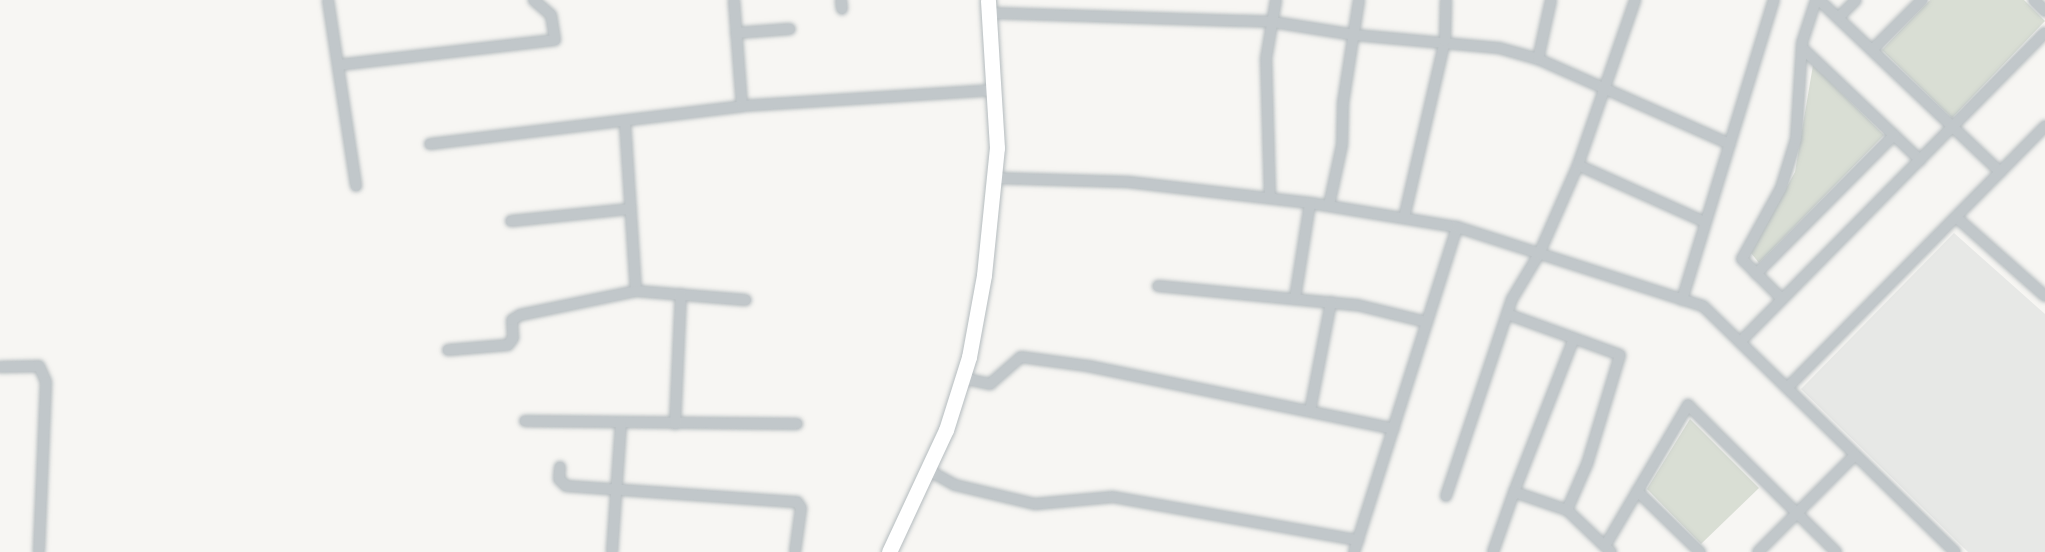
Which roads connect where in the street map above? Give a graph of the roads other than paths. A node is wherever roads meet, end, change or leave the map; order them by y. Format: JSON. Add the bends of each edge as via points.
{"nodes":[{"id":1,"x":328,"y":0,"type":"edge"},
{"id":2,"x":534,"y":0,"type":"edge"},
{"id":3,"x":734,"y":0,"type":"edge"},
{"id":4,"x":1276,"y":0,"type":"edge"},
{"id":5,"x":1359,"y":0,"type":"edge"},
{"id":6,"x":1446,"y":0,"type":"edge"},
{"id":7,"x":1551,"y":0,"type":"edge"},
{"id":8,"x":1635,"y":0,"type":"edge"},
{"id":9,"x":1774,"y":0,"type":"edge"},
{"id":10,"x":1818,"y":0,"type":"edge"},
{"id":11,"x":1856,"y":0,"type":"edge"},
{"id":12,"x":1922,"y":0,"type":"edge"},
{"id":13,"x":2034,"y":0,"type":"edge"},
{"id":14,"x":990,"y":7,"type":"edge"},
{"id":15,"x":2045,"y":11,"type":"edge"},
{"id":16,"x":1838,"y":18,"type":"junction"},
{"id":17,"x":1273,"y":21,"type":"junction"},
{"id":18,"x":790,"y":29,"type":"dead end"},
{"id":19,"x":736,"y":33,"type":"junction"},
{"id":20,"x":2045,"y":33,"type":"edge"},
{"id":21,"x":1355,"y":35,"type":"junction"},
{"id":22,"x":1445,"y":41,"type":"junction"},
{"id":23,"x":1802,"y":48,"type":"junction"},
{"id":24,"x":1872,"y":51,"type":"junction"},
{"id":25,"x":1538,"y":59,"type":"junction"},
{"id":26,"x":338,"y":65,"type":"junction"},
{"id":27,"x":1604,"y":88,"type":"junction"},
{"id":28,"x":994,"y":90,"type":"junction"},
{"id":29,"x":742,"y":106,"type":"junction"},
{"id":30,"x":625,"y":122,"type":"junction"},
{"id":31,"x":2045,"y":126,"type":"edge"},
{"id":32,"x":1953,"y":128,"type":"junction"},
{"id":33,"x":1894,"y":135,"type":"junction"},
{"id":34,"x":430,"y":144,"type":"dead end"},
{"id":35,"x":1730,"y":144,"type":"junction"},
{"id":36,"x":1920,"y":160,"type":"junction"},
{"id":37,"x":1578,"y":165,"type":"junction"},
{"id":38,"x":2000,"y":172,"type":"junction"},
{"id":39,"x":994,"y":178,"type":"junction"},
{"id":40,"x":356,"y":186,"type":"dead end"},
{"id":41,"x":1270,"y":198,"type":"junction"},
{"id":42,"x":1310,"y":203,"type":"junction"},
{"id":43,"x":1329,"y":206,"type":"junction"},
{"id":44,"x":630,"y":209,"type":"junction"},
{"id":45,"x":1956,"y":217,"type":"junction"},
{"id":46,"x":1404,"y":218,"type":"junction"},
{"id":47,"x":511,"y":221,"type":"dead end"},
{"id":48,"x":1705,"y":222,"type":"junction"},
{"id":49,"x":1457,"y":227,"type":"junction"},
{"id":50,"x":1539,"y":254,"type":"junction"},
{"id":51,"x":1756,"y":274,"type":"junction"},
{"id":52,"x":1158,"y":286,"type":"dead end"},
{"id":53,"x":636,"y":291,"type":"junction"},
{"id":54,"x":681,"y":294,"type":"junction"},
{"id":55,"x":2045,"y":296,"type":"edge"},
{"id":56,"x":1295,"y":297,"type":"junction"},
{"id":57,"x":1782,"y":299,"type":"junction"},
{"id":58,"x":746,"y":300,"type":"dead end"},
{"id":59,"x":1682,"y":300,"type":"junction"},
{"id":60,"x":1331,"y":302,"type":"junction"},
{"id":61,"x":1507,"y":314,"type":"junction"},
{"id":62,"x":1427,"y":322,"type":"junction"},
{"id":63,"x":1574,"y":338,"type":"junction"},
{"id":64,"x":1740,"y":342,"type":"junction"},
{"id":65,"x":448,"y":350,"type":"dead end"},
{"id":66,"x":0,"y":367,"type":"edge"},
{"id":67,"x":962,"y":378,"type":"junction"},
{"id":68,"x":1787,"y":388,"type":"junction"},
{"id":69,"x":1310,"y":411,"type":"junction"},
{"id":70,"x":525,"y":421,"type":"dead end"},
{"id":71,"x":621,"y":423,"type":"junction"},
{"id":72,"x":675,"y":424,"type":"junction"},
{"id":73,"x":797,"y":424,"type":"dead end"},
{"id":74,"x":1394,"y":429,"type":"junction"},
{"id":75,"x":1856,"y":454,"type":"junction"},
{"id":76,"x":560,"y":467,"type":"dead end"},
{"id":77,"x":927,"y":470,"type":"junction"},
{"id":78,"x":1637,"y":491,"type":"junction"},
{"id":79,"x":617,"y":492,"type":"junction"},
{"id":80,"x":1514,"y":492,"type":"junction"},
{"id":81,"x":1446,"y":496,"type":"dead end"},
{"id":82,"x":1567,"y":510,"type":"junction"},
{"id":83,"x":1797,"y":513,"type":"junction"},
{"id":84,"x":1358,"y":540,"type":"junction"},
{"id":85,"x":1608,"y":549,"type":"edge"},
{"id":86,"x":39,"y":552,"type":"edge"},
{"id":87,"x":612,"y":552,"type":"edge"},
{"id":88,"x":795,"y":552,"type":"edge"},
{"id":89,"x":889,"y":552,"type":"edge"},
{"id":90,"x":1354,"y":552,"type":"edge"},
{"id":91,"x":1493,"y":552,"type":"edge"},
{"id":92,"x":1700,"y":552,"type":"edge"},
{"id":93,"x":1758,"y":552,"type":"edge"},
{"id":94,"x":1836,"y":552,"type":"edge"},
{"id":95,"x":1955,"y":552,"type":"edge"}],
"edges":[{"from":1,"to":26,"type":"street"},
{"from":2,"to":26,"type":"street","via":[[551,15],[555,40]]},
{"from":3,"to":19,"type":"street"},
{"from":4,"to":17,"type":"street"},
{"from":5,"to":21,"type":"street"},
{"from":6,"to":22,"type":"street"},
{"from":7,"to":25,"type":"street"},
{"from":8,"to":27,"type":"street"},
{"from":9,"to":35,"type":"street"},
{"from":10,"to":16,"type":"street"},
{"from":10,"to":23,"type":"street"},
{"from":11,"to":16,"type":"street"},
{"from":12,"to":24,"type":"street"},
{"from":13,"to":15,"type":"street"},
{"from":14,"to":17,"type":"street"},
{"from":14,"to":28,"type":"street"},
{"from":16,"to":24,"type":"street"},
{"from":17,"to":21,"type":"street"},
{"from":17,"to":41,"type":"street","via":[[1266,59]]},
{"from":18,"to":19,"type":"street"},
{"from":19,"to":29,"type":"street"},
{"from":20,"to":32,"type":"street"},
{"from":21,"to":22,"type":"street"},
{"from":21,"to":43,"type":"street","via":[[1343,103],[1342,145]]},
{"from":22,"to":25,"type":"street","via":[[1499,48]]},
{"from":22,"to":46,"type":"street"},
{"from":23,"to":33,"type":"street"},
{"from":23,"to":51,"type":"street","via":[[1796,139],[1781,188],[1742,259]]},
{"from":24,"to":32,"type":"street"},
{"from":25,"to":27,"type":"street"},
{"from":26,"to":40,"type":"street"},
{"from":27,"to":35,"type":"street"},
{"from":27,"to":37,"type":"street"},
{"from":28,"to":29,"type":"street"},
{"from":28,"to":39,"type":"street"},
{"from":29,"to":30,"type":"street"},
{"from":30,"to":34,"type":"street"},
{"from":30,"to":44,"type":"street"},
{"from":31,"to":38,"type":"street"},
{"from":32,"to":36,"type":"street"},
{"from":32,"to":38,"type":"street"},
{"from":33,"to":36,"type":"street"},
{"from":33,"to":51,"type":"street"},
{"from":35,"to":48,"type":"street"},
{"from":36,"to":57,"type":"street"},
{"from":37,"to":48,"type":"street"},
{"from":37,"to":50,"type":"street"},
{"from":38,"to":45,"type":"street"},
{"from":39,"to":41,"type":"street","via":[[1128,182]]},
{"from":39,"to":67,"type":"street","via":[[984,275]]},
{"from":41,"to":42,"type":"street"},
{"from":42,"to":43,"type":"street"},
{"from":42,"to":56,"type":"street"},
{"from":43,"to":46,"type":"street"},
{"from":44,"to":47,"type":"street"},
{"from":44,"to":53,"type":"street"},
{"from":45,"to":55,"type":"street"},
{"from":45,"to":68,"type":"street"},
{"from":46,"to":49,"type":"street"},
{"from":48,"to":59,"type":"street"},
{"from":49,"to":50,"type":"street"},
{"from":49,"to":62,"type":"street"},
{"from":50,"to":59,"type":"street"},
{"from":50,"to":61,"type":"street"},
{"from":51,"to":57,"type":"street"},
{"from":52,"to":56,"type":"street"},
{"from":53,"to":54,"type":"street"},
{"from":53,"to":65,"type":"street","via":[[520,315],[512,321],[513,338],[508,345]]},
{"from":54,"to":58,"type":"street"},
{"from":54,"to":72,"type":"street"},
{"from":56,"to":60,"type":"street"},
{"from":57,"to":64,"type":"street"},
{"from":59,"to":64,"type":"street","via":[[1703,306]]},
{"from":60,"to":62,"type":"street"},
{"from":60,"to":69,"type":"street"},
{"from":61,"to":63,"type":"street"},
{"from":61,"to":81,"type":"street"},
{"from":62,"to":74,"type":"street"},
{"from":63,"to":80,"type":"street"},
{"from":63,"to":82,"type":"street","via":[[1620,355],[1587,464]]},
{"from":64,"to":68,"type":"street"},
{"from":66,"to":86,"type":"street","via":[[39,366],[46,382]]},
{"from":67,"to":69,"type":"street","via":[[990,384],[1021,357],[1099,368]]},
{"from":67,"to":77,"type":"street","via":[[946,430]]},
{"from":68,"to":75,"type":"street"},
{"from":69,"to":74,"type":"street"},
{"from":70,"to":71,"type":"street"},
{"from":71,"to":72,"type":"street"},
{"from":71,"to":79,"type":"street"},
{"from":72,"to":73,"type":"street"},
{"from":74,"to":84,"type":"street"},
{"from":75,"to":83,"type":"street"},
{"from":75,"to":95,"type":"street"},
{"from":76,"to":79,"type":"street","via":[[559,479],[566,486]]},
{"from":77,"to":84,"type":"street","via":[[955,485],[1035,504],[1113,497]]},
{"from":77,"to":89,"type":"street"},
{"from":78,"to":83,"type":"street","via":[[1688,405]]},
{"from":78,"to":85,"type":"street"},
{"from":78,"to":92,"type":"street"},
{"from":79,"to":87,"type":"street"},
{"from":79,"to":88,"type":"street","via":[[797,502],[801,508]]},
{"from":80,"to":82,"type":"street"},
{"from":80,"to":91,"type":"street"},
{"from":82,"to":85,"type":"street"},
{"from":83,"to":93,"type":"street"},
{"from":83,"to":94,"type":"street"},
{"from":84,"to":90,"type":"street"}]}
